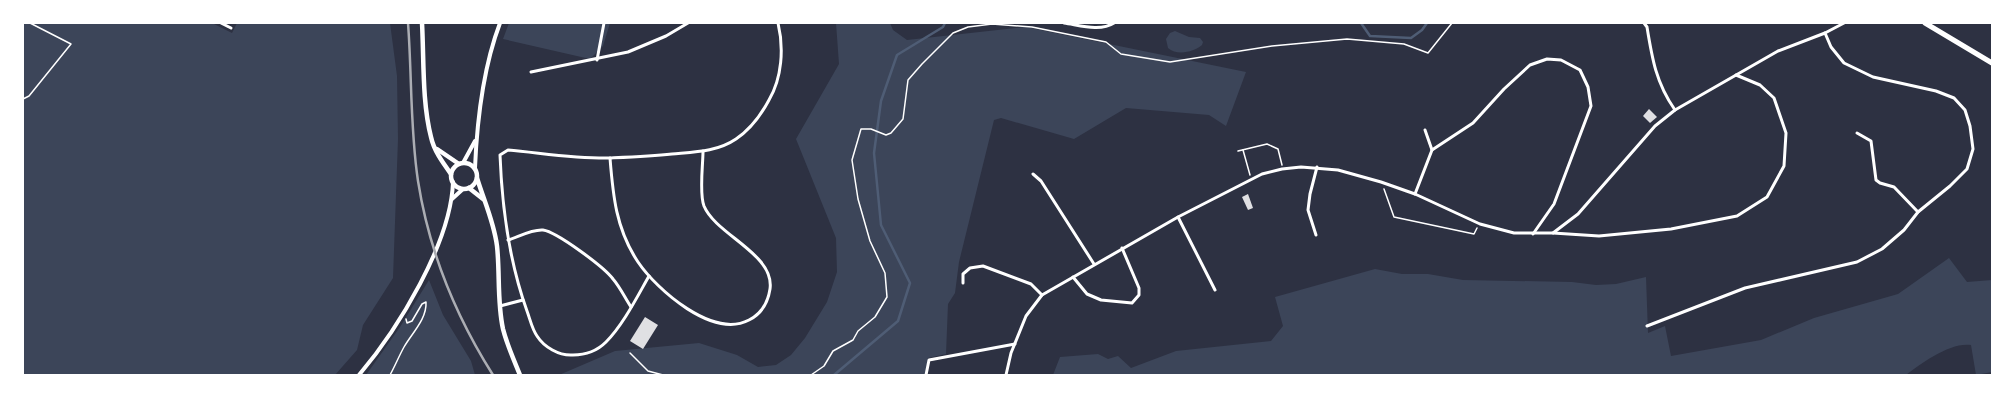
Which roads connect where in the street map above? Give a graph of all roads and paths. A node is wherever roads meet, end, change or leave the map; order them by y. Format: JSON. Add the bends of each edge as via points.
{"nodes":[{"id":1,"x":30,"y":23,"type":"edge"},
{"id":2,"x":221,"y":23,"type":"edge"},
{"id":3,"x":422,"y":23,"type":"edge"},
{"id":4,"x":500,"y":23,"type":"edge"},
{"id":5,"x":604,"y":23,"type":"edge"},
{"id":6,"x":688,"y":23,"type":"edge"},
{"id":7,"x":778,"y":23,"type":"edge"},
{"id":8,"x":1064,"y":23,"type":"edge"},
{"id":9,"x":1114,"y":23,"type":"edge"},
{"id":10,"x":1452,"y":23,"type":"edge"},
{"id":11,"x":1644,"y":23,"type":"edge"},
{"id":12,"x":1844,"y":23,"type":"edge"},
{"id":13,"x":1925,"y":23,"type":"edge"},
{"id":14,"x":231,"y":28,"type":"dead end"},
{"id":15,"x":1825,"y":33,"type":"junction"},
{"id":16,"x":597,"y":60,"type":"junction"},
{"id":17,"x":1992,"y":63,"type":"edge"},
{"id":18,"x":531,"y":72,"type":"dead end"},
{"id":19,"x":1736,"y":75,"type":"junction"},
{"id":20,"x":23,"y":99,"type":"edge"},
{"id":21,"x":1675,"y":110,"type":"junction"},
{"id":22,"x":1424,"y":130,"type":"dead end"},
{"id":23,"x":1857,"y":133,"type":"dead end"},
{"id":24,"x":476,"y":139,"type":"junction"},
{"id":25,"x":435,"y":148,"type":"junction"},
{"id":26,"x":1243,"y":150,"type":"junction"},
{"id":27,"x":1432,"y":150,"type":"junction"},
{"id":28,"x":703,"y":151,"type":"junction"},
{"id":29,"x":1238,"y":151,"type":"dead end"},
{"id":30,"x":610,"y":158,"type":"junction"},
{"id":31,"x":461,"y":164,"type":"junction"},
{"id":32,"x":1317,"y":167,"type":"junction"},
{"id":33,"x":475,"y":168,"type":"junction"},
{"id":34,"x":1282,"y":169,"type":"junction"},
{"id":35,"x":451,"y":174,"type":"junction"},
{"id":36,"x":1034,"y":174,"type":"dead end"},
{"id":37,"x":477,"y":178,"type":"junction"},
{"id":38,"x":1251,"y":179,"type":"junction"},
{"id":39,"x":453,"y":182,"type":"junction"},
{"id":40,"x":1381,"y":182,"type":"junction"},
{"id":41,"x":466,"y":188,"type":"junction"},
{"id":42,"x":1415,"y":194,"type":"junction"},
{"id":43,"x":451,"y":199,"type":"junction"},
{"id":44,"x":483,"y":199,"type":"junction"},
{"id":45,"x":1918,"y":212,"type":"junction"},
{"id":46,"x":1178,"y":217,"type":"junction"},
{"id":47,"x":1480,"y":224,"type":"junction"},
{"id":48,"x":1553,"y":233,"type":"junction"},
{"id":49,"x":1533,"y":234,"type":"junction"},
{"id":50,"x":1316,"y":235,"type":"dead end"},
{"id":51,"x":508,"y":240,"type":"junction"},
{"id":52,"x":1122,"y":248,"type":"junction"},
{"id":53,"x":1094,"y":264,"type":"junction"},
{"id":54,"x":649,"y":276,"type":"junction"},
{"id":55,"x":1073,"y":277,"type":"junction"},
{"id":56,"x":963,"y":283,"type":"dead end"},
{"id":57,"x":1215,"y":290,"type":"dead end"},
{"id":58,"x":1042,"y":295,"type":"junction"},
{"id":59,"x":523,"y":300,"type":"junction"},
{"id":60,"x":500,"y":306,"type":"junction"},
{"id":61,"x":631,"y":307,"type":"junction"},
{"id":62,"x":406,"y":318,"type":"dead end"},
{"id":63,"x":1648,"y":326,"type":"dead end"},
{"id":64,"x":1014,"y":344,"type":"junction"},
{"id":65,"x":630,"y":353,"type":"dead end"},
{"id":66,"x":359,"y":375,"type":"edge"},
{"id":67,"x":390,"y":375,"type":"edge"},
{"id":68,"x":520,"y":375,"type":"edge"},
{"id":69,"x":663,"y":375,"type":"edge"},
{"id":70,"x":812,"y":375,"type":"edge"},
{"id":71,"x":926,"y":375,"type":"edge"},
{"id":72,"x":1006,"y":375,"type":"edge"}],
"edges":[{"from":1,"to":20,"type":"path","via":[[71,44],[29,96]]},
{"from":2,"to":14,"type":"street"},
{"from":3,"to":25,"type":"main road","via":[[427,116]]},
{"from":4,"to":24,"type":"street","via":[[494,39],[478,113]]},
{"from":5,"to":16,"type":"street"},
{"from":6,"to":16,"type":"street","via":[[666,36],[628,52]]},
{"from":7,"to":28,"type":"street","via":[[782,52],[779,76],[773,94],[762,113],[736,140]]},
{"from":8,"to":9,"type":"street","via":[[1102,28]]},
{"from":10,"to":70,"type":"path","via":[[1428,53],[1404,44],[1347,39],[1272,46],[1170,62],[1121,54],[1106,42],[1032,27],[986,24],[953,33],[908,80],[903,119],[891,133],[886,135],[871,129],[862,129],[852,160],[858,199],[870,241],[885,273],[887,296],[875,317],[853,340],[834,351],[824,366]]},
{"from":11,"to":21,"type":"street","via":[[1647,27],[1654,68],[1664,94]]},
{"from":12,"to":15,"type":"street"},
{"from":13,"to":17,"type":"main road"},
{"from":15,"to":19,"type":"street","via":[[1778,51]]},
{"from":15,"to":45,"type":"street","via":[[1831,47],[1844,63],[1873,77],[1936,91],[1954,98],[1965,110],[1973,149],[1967,169]]},
{"from":16,"to":18,"type":"street"},
{"from":19,"to":21,"type":"street"},
{"from":19,"to":48,"type":"street","via":[[1760,85],[1774,98],[1786,133],[1784,166],[1767,197],[1737,216],[1671,229],[1599,236]]},
{"from":21,"to":48,"type":"street","via":[[1655,126],[1578,214]]},
{"from":22,"to":27,"type":"street"},
{"from":23,"to":45,"type":"street","via":[[1871,141],[1876,180],[1894,187]]},
{"from":24,"to":31,"type":"street"},
{"from":24,"to":33,"type":"street"},
{"from":25,"to":31,"type":"main road"},
{"from":25,"to":35,"type":"main road"},
{"from":26,"to":29,"type":"path"},
{"from":26,"to":34,"type":"path","via":[[1267,144],[1278,149]]},
{"from":26,"to":38,"type":"path"},
{"from":27,"to":42,"type":"street"},
{"from":27,"to":49,"type":"street","via":[[1473,123],[1504,89],[1530,66],[1547,59],[1561,60],[1580,70],[1588,87],[1591,106],[1554,204]]},
{"from":28,"to":30,"type":"street"},
{"from":28,"to":54,"type":"street","via":[[704,205],[712,217],[760,261],[766,271],[770,287],[766,303],[754,318],[745,322],[723,324],[686,307]]},
{"from":30,"to":51,"type":"street","via":[[508,150],[503,152],[500,156],[501,190]]},
{"from":30,"to":54,"type":"street","via":[[618,219],[631,250]]},
{"from":31,"to":33,"type":"main road","via":[[469,164]]},
{"from":31,"to":35,"type":"main road","via":[[454,168]]},
{"from":32,"to":34,"type":"street"},
{"from":32,"to":40,"type":"street","via":[[1345,171]]},
{"from":32,"to":50,"type":"street","via":[[1308,210]]},
{"from":33,"to":37,"type":"main road"},
{"from":34,"to":38,"type":"street"},
{"from":35,"to":39,"type":"main road"},
{"from":36,"to":53,"type":"street","via":[[1041,180]]},
{"from":37,"to":41,"type":"main road","via":[[474,185]]},
{"from":37,"to":44,"type":"main road"},
{"from":38,"to":46,"type":"street"},
{"from":39,"to":41,"type":"main road","via":[[458,187]]},
{"from":39,"to":43,"type":"street"},
{"from":40,"to":42,"type":"street"},
{"from":40,"to":47,"type":"path","via":[[1394,217],[1474,234]]},
{"from":41,"to":43,"type":"street"},
{"from":41,"to":44,"type":"main road"},
{"from":42,"to":47,"type":"street"},
{"from":43,"to":66,"type":"street","via":[[442,237],[428,267],[386,338]]},
{"from":44,"to":60,"type":"main road","via":[[491,216],[497,245]]},
{"from":45,"to":63,"type":"street","via":[[1904,230],[1882,249],[1857,262],[1745,288]]},
{"from":46,"to":52,"type":"street"},
{"from":46,"to":57,"type":"street"},
{"from":47,"to":49,"type":"street","via":[[1514,233]]},
{"from":48,"to":49,"type":"street"},
{"from":51,"to":59,"type":"street"},
{"from":51,"to":61,"type":"street","via":[[536,230],[553,234],[595,262],[613,278]]},
{"from":52,"to":53,"type":"street"},
{"from":52,"to":55,"type":"street","via":[[1139,288],[1139,295],[1132,303],[1101,300],[1086,294]]},
{"from":53,"to":55,"type":"street"},
{"from":54,"to":61,"type":"street"},
{"from":55,"to":58,"type":"street"},
{"from":56,"to":58,"type":"street","via":[[963,274],[970,268],[983,266],[1031,284]]},
{"from":58,"to":64,"type":"street","via":[[1026,316]]},
{"from":59,"to":60,"type":"street"},
{"from":59,"to":61,"type":"street","via":[[539,339],[550,349],[568,356],[580,355],[598,348]]},
{"from":60,"to":68,"type":"main road","via":[[504,329]]},
{"from":62,"to":67,"type":"path","via":[[407,323],[412,321],[422,304],[426,302],[420,323],[404,346]]},
{"from":64,"to":71,"type":"street","via":[[929,360]]},
{"from":64,"to":72,"type":"street"},
{"from":65,"to":69,"type":"path","via":[[648,371]]}]}
